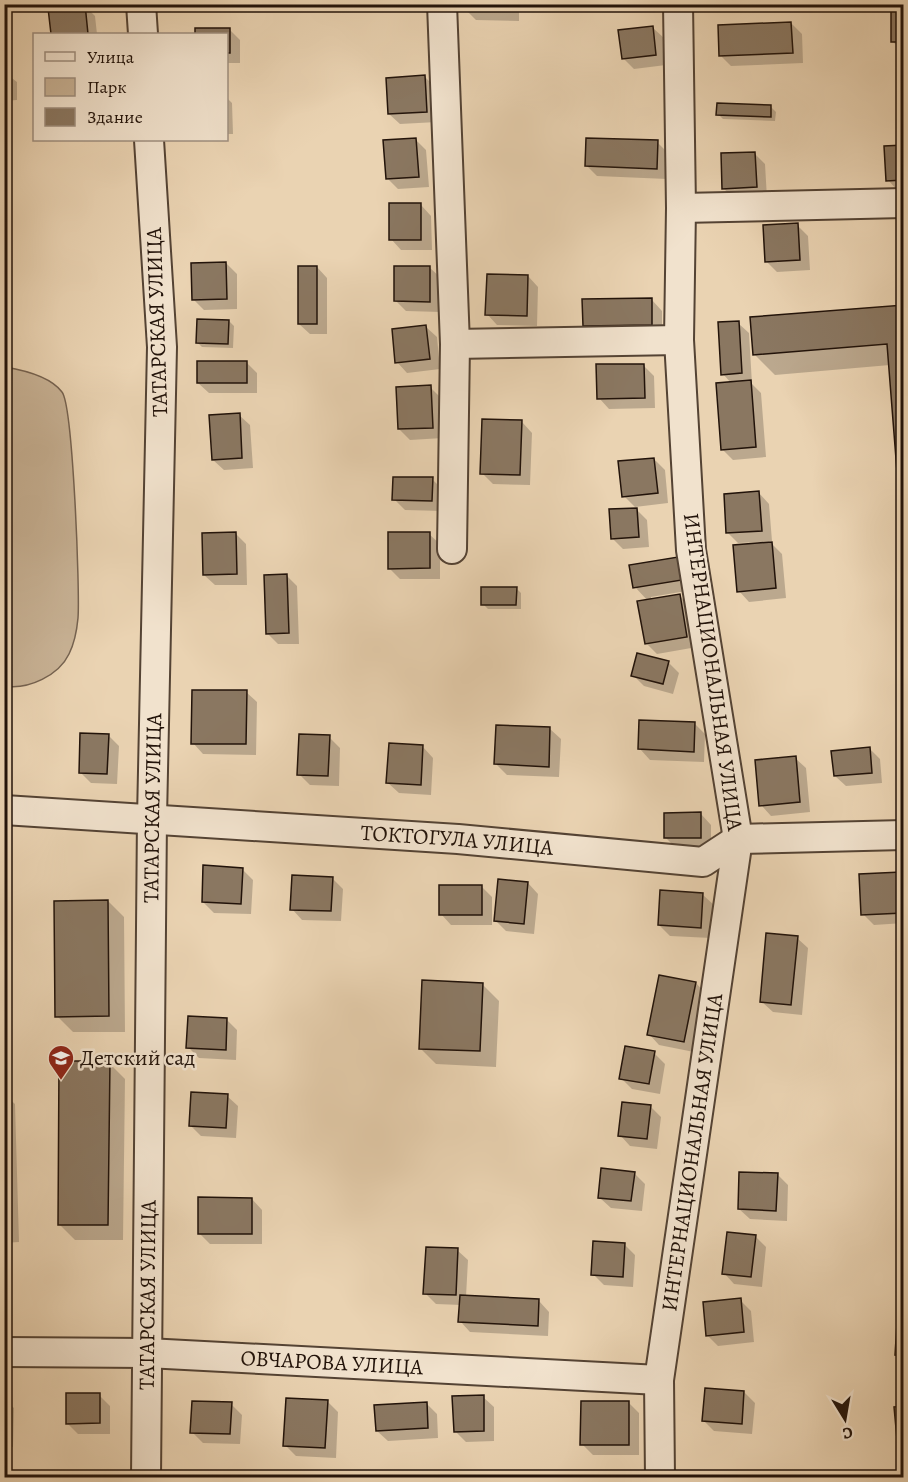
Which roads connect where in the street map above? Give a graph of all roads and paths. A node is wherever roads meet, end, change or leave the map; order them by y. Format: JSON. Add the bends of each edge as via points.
{"nodes":[{"id":1,"x":141,"y":4,"type":"edge"},
{"id":2,"x":442,"y":4,"type":"edge"},
{"id":3,"x":678,"y":4,"type":"edge"},
{"id":4,"x":143,"y":33,"type":"edge"},
{"id":5,"x":149,"y":141,"type":"edge"},
{"id":6,"x":903,"y":202,"type":"edge"},
{"id":7,"x":681,"y":208,"type":"junction"},
{"id":8,"x":679,"y":340,"type":"junction"},
{"id":9,"x":456,"y":344,"type":"junction"},
{"id":10,"x":452,"y":549,"type":"dead end"},
{"id":11,"x":4,"y":810,"type":"edge"},
{"id":12,"x":152,"y":818,"type":"junction"},
{"id":13,"x":903,"y":835,"type":"edge"},
{"id":14,"x":738,"y":838,"type":"junction"},
{"id":15,"x":4,"y":1352,"type":"edge"},
{"id":16,"x":147,"y":1353,"type":"junction"},
{"id":17,"x":659,"y":1380,"type":"junction"},
{"id":18,"x":146,"y":1478,"type":"edge"},
{"id":19,"x":660,"y":1478,"type":"edge"}],
"edges":[{"from":1,"to":4,"type":"street"},
{"from":2,"to":9,"type":"street"},
{"from":3,"to":7,"type":"street","name":"ИНТЕРНАЦИОНАЛЬНАЯ УЛИЦА"},
{"from":5,"to":12,"type":"street","name":"ТАТАРСКАЯ УЛИЦА","via":[[162,347]]},
{"from":6,"to":7,"type":"street"},
{"from":7,"to":8,"type":"street","name":"ИНТЕРНАЦИОНАЛЬНАЯ УЛИЦА"},
{"from":8,"to":9,"type":"street"},
{"from":8,"to":14,"type":"street","name":"ИНТЕРНАЦИОНАЛЬНАЯ УЛИЦА","via":[[691,550]]},
{"from":9,"to":10,"type":"street"},
{"from":11,"to":12,"type":"street","name":"ТОКТОГУЛА УЛИЦА"},
{"from":12,"to":14,"type":"street","name":"ТОКТОГУЛА УЛИЦА","via":[[458,839],[703,862]]},
{"from":12,"to":16,"type":"street","name":"ТАТАРСКАЯ УЛИЦА"},
{"from":13,"to":14,"type":"street"},
{"from":14,"to":17,"type":"street","name":"ИНТЕРНАЦИОНАЛЬНАЯ УЛИЦА"},
{"from":15,"to":16,"type":"street","name":"ОВЧАРОВА УЛИЦА"},
{"from":16,"to":17,"type":"street","name":"ОВЧАРОВА УЛИЦА"},
{"from":16,"to":18,"type":"street","name":"ТАТАРСКАЯ УЛИЦА"},
{"from":17,"to":19,"type":"street","name":"ИНТЕРНАЦИОНАЛЬНАЯ УЛИЦА"}]}
